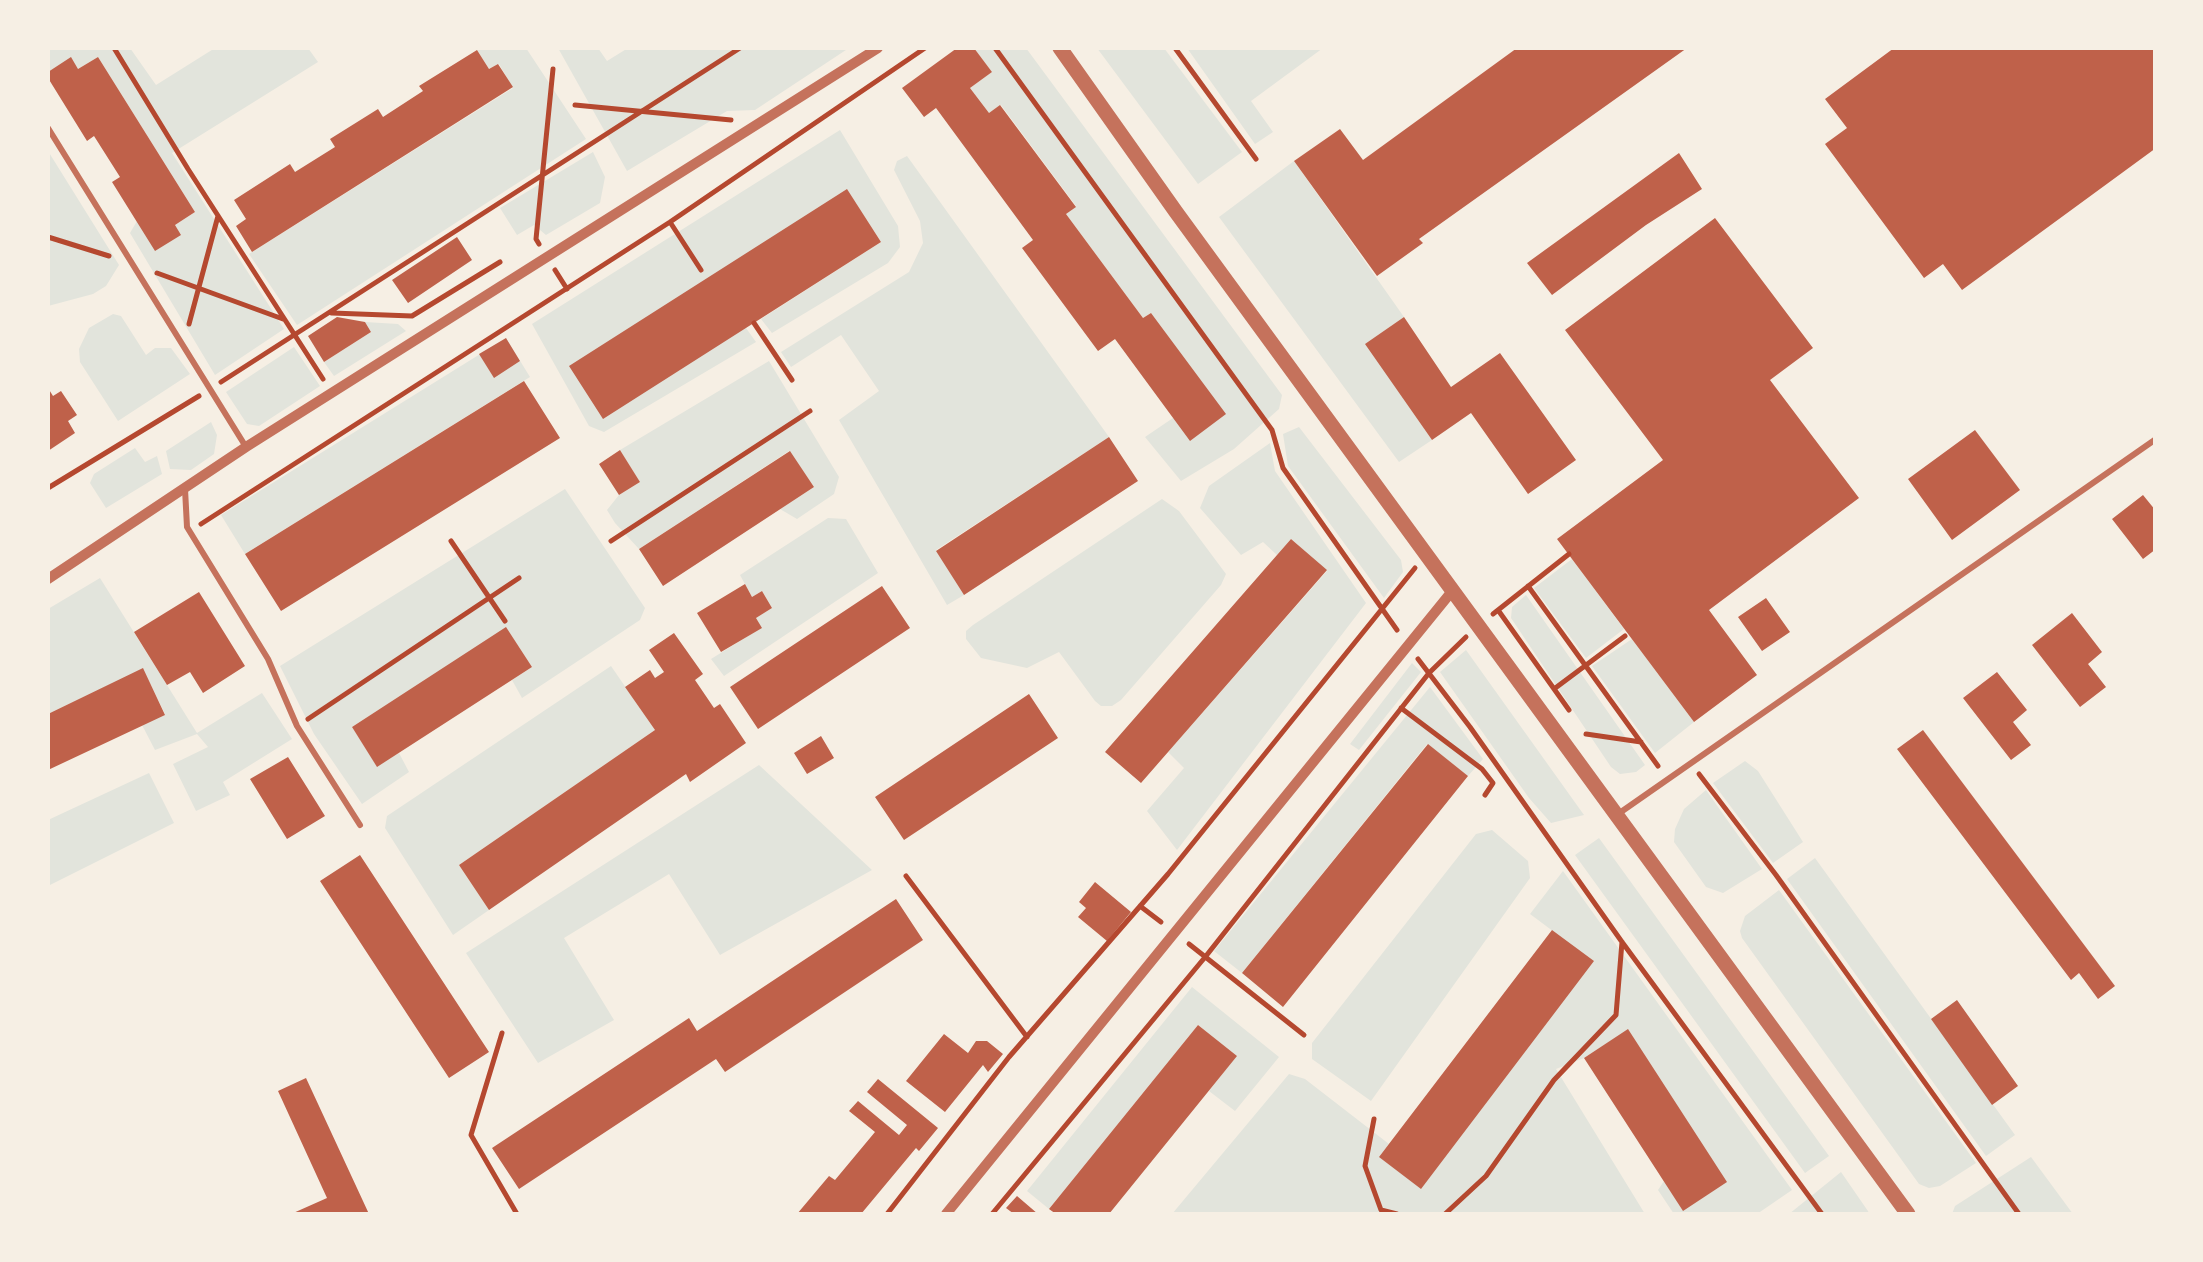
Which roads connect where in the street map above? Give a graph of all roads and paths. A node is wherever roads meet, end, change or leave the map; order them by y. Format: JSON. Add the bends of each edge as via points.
{"nodes":[{"id":1,"x":114,"y":48,"type":"edge"},
{"id":2,"x":740,"y":48,"type":"edge"},
{"id":3,"x":878,"y":48,"type":"edge"},
{"id":4,"x":925,"y":48,"type":"edge"},
{"id":5,"x":1060,"y":48,"type":"edge"},
{"id":6,"x":1175,"y":48,"type":"edge"},
{"id":7,"x":553,"y":68,"type":"dead end"},
{"id":8,"x":574,"y":105,"type":"dead end"},
{"id":9,"x":640,"y":111,"type":"junction"},
{"id":10,"x":762,"y":123,"type":"junction"},
{"id":11,"x":48,"y":128,"type":"edge"},
{"id":12,"x":1256,"y":159,"type":"dead end"},
{"id":13,"x":544,"y":174,"type":"junction"},
{"id":14,"x":218,"y":216,"type":"junction"},
{"id":15,"x":670,"y":222,"type":"junction"},
{"id":16,"x":48,"y":237,"type":"edge"},
{"id":17,"x":546,"y":256,"type":"junction"},
{"id":18,"x":504,"y":260,"type":"dead end"},
{"id":19,"x":130,"y":262,"type":"junction"},
{"id":20,"x":701,"y":270,"type":"dead end"},
{"id":21,"x":198,"y":288,"type":"junction"},
{"id":22,"x":567,"y":289,"type":"junction"},
{"id":23,"x":329,"y":313,"type":"junction"},
{"id":24,"x":286,"y":320,"type":"junction"},
{"id":25,"x":754,"y":323,"type":"dead end"},
{"id":26,"x":294,"y":334,"type":"junction"},
{"id":27,"x":183,"y":346,"type":"junction"},
{"id":28,"x":792,"y":380,"type":"dead end"},
{"id":29,"x":210,"y":389,"type":"junction"},
{"id":30,"x":332,"y":392,"type":"junction"},
{"id":31,"x":810,"y":411,"type":"dead end"},
{"id":32,"x":2156,"y":439,"type":"edge"},
{"id":33,"x":246,"y":446,"type":"junction"},
{"id":34,"x":185,"y":487,"type":"junction"},
{"id":35,"x":48,"y":488,"type":"edge"},
{"id":36,"x":190,"y":532,"type":"junction"},
{"id":37,"x":611,"y":540,"type":"dead end"},
{"id":38,"x":451,"y":542,"type":"dead end"},
{"id":39,"x":1426,"y":554,"type":"junction"},
{"id":40,"x":1569,"y":554,"type":"dead end"},
{"id":41,"x":519,"y":578,"type":"dead end"},
{"id":42,"x":48,"y":579,"type":"edge"},
{"id":43,"x":1528,"y":586,"type":"junction"},
{"id":44,"x":1452,"y":590,"type":"junction"},
{"id":45,"x":489,"y":599,"type":"junction"},
{"id":46,"x":504,"y":622,"type":"dead end"},
{"id":47,"x":1480,"y":624,"type":"junction"},
{"id":48,"x":1625,"y":636,"type":"dead end"},
{"id":49,"x":1585,"y":665,"type":"junction"},
{"id":50,"x":1554,"y":688,"type":"dead end"},
{"id":51,"x":1401,"y":708,"type":"junction"},
{"id":52,"x":297,"y":726,"type":"junction"},
{"id":53,"x":1586,"y":734,"type":"dead end"},
{"id":54,"x":1640,"y":742,"type":"junction"},
{"id":55,"x":1691,"y":764,"type":"junction"},
{"id":56,"x":1668,"y":780,"type":"junction"},
{"id":57,"x":1485,"y":796,"type":"dead end"},
{"id":58,"x":1617,"y":815,"type":"junction"},
{"id":59,"x":360,"y":826,"type":"dead end"},
{"id":60,"x":906,"y":876,"type":"dead end"},
{"id":61,"x":1140,"y":906,"type":"junction"},
{"id":62,"x":1174,"y":933,"type":"junction"},
{"id":63,"x":1622,"y":942,"type":"dead end"},
{"id":64,"x":1206,"y":956,"type":"junction"},
{"id":65,"x":502,"y":1032,"type":"dead end"},
{"id":66,"x":1304,"y":1035,"type":"dead end"},
{"id":67,"x":1027,"y":1037,"type":"junction"},
{"id":68,"x":1374,"y":1119,"type":"dead end"},
{"id":69,"x":516,"y":1214,"type":"edge"},
{"id":70,"x":887,"y":1214,"type":"edge"},
{"id":71,"x":946,"y":1214,"type":"edge"},
{"id":72,"x":992,"y":1214,"type":"edge"},
{"id":73,"x":1397,"y":1214,"type":"edge"},
{"id":74,"x":1445,"y":1214,"type":"edge"},
{"id":75,"x":1908,"y":1214,"type":"edge"},
{"id":76,"x":2019,"y":1214,"type":"edge"}],
"edges":[{"from":1,"to":14,"type":"path"},
{"from":2,"to":9,"type":"path"},
{"from":3,"to":10,"type":"street"},
{"from":4,"to":15,"type":"path"},
{"from":5,"to":39,"type":"street"},
{"from":6,"to":12,"type":"path"},
{"from":7,"to":13,"type":"path"},
{"from":8,"to":9,"type":"path"},
{"from":9,"to":10,"type":"path"},
{"from":9,"to":13,"type":"path"},
{"from":10,"to":17,"type":"street"},
{"from":11,"to":19,"type":"lane"},
{"from":13,"to":17,"type":"path","via":[[536,240]]},
{"from":13,"to":23,"type":"path"},
{"from":14,"to":21,"type":"path"},
{"from":14,"to":24,"type":"path"},
{"from":15,"to":20,"type":"path"},
{"from":15,"to":22,"type":"path"},
{"from":16,"to":19,"type":"path"},
{"from":17,"to":22,"type":"path"},
{"from":17,"to":30,"type":"street"},
{"from":18,"to":23,"type":"path","via":[[412,316]]},
{"from":19,"to":21,"type":"path"},
{"from":19,"to":27,"type":"lane"},
{"from":21,"to":24,"type":"path"},
{"from":21,"to":27,"type":"path"},
{"from":22,"to":36,"type":"path"},
{"from":23,"to":26,"type":"path"},
{"from":24,"to":26,"type":"path"},
{"from":25,"to":28,"type":"path"},
{"from":26,"to":29,"type":"path"},
{"from":26,"to":30,"type":"path"},
{"from":27,"to":29,"type":"lane"},
{"from":29,"to":33,"type":"lane"},
{"from":29,"to":35,"type":"path"},
{"from":30,"to":33,"type":"street"},
{"from":31,"to":37,"type":"path"},
{"from":32,"to":55,"type":"lane"},
{"from":33,"to":34,"type":"street"},
{"from":34,"to":36,"type":"lane"},
{"from":34,"to":42,"type":"street"},
{"from":36,"to":52,"type":"lane","via":[[268,660]]},
{"from":38,"to":45,"type":"path"},
{"from":39,"to":44,"type":"street"},
{"from":39,"to":61,"type":"path"},
{"from":40,"to":43,"type":"path"},
{"from":41,"to":45,"type":"path"},
{"from":43,"to":47,"type":"path"},
{"from":43,"to":49,"type":"path"},
{"from":44,"to":47,"type":"street"},
{"from":44,"to":62,"type":"street"},
{"from":45,"to":46,"type":"path"},
{"from":45,"to":52,"type":"path"},
{"from":47,"to":51,"type":"path"},
{"from":47,"to":58,"type":"street"},
{"from":48,"to":49,"type":"path"},
{"from":49,"to":50,"type":"path"},
{"from":49,"to":54,"type":"path"},
{"from":51,"to":57,"type":"path","via":[[1482,769],[1492,784]]},
{"from":51,"to":64,"type":"path"},
{"from":52,"to":59,"type":"lane"},
{"from":53,"to":54,"type":"path"},
{"from":54,"to":56,"type":"path"},
{"from":55,"to":56,"type":"lane"},
{"from":55,"to":76,"type":"path"},
{"from":56,"to":58,"type":"lane"},
{"from":58,"to":75,"type":"street"},
{"from":60,"to":67,"type":"path"},
{"from":61,"to":62,"type":"path"},
{"from":61,"to":67,"type":"path"},
{"from":62,"to":64,"type":"path"},
{"from":62,"to":71,"type":"street"},
{"from":63,"to":74,"type":"path","via":[[1616,1015],[1554,1080],[1486,1176]]},
{"from":64,"to":66,"type":"path"},
{"from":64,"to":72,"type":"path"},
{"from":65,"to":69,"type":"path","via":[[471,1134]]},
{"from":67,"to":70,"type":"path"},
{"from":68,"to":73,"type":"path","via":[[1365,1166],[1381,1210]]}]}
